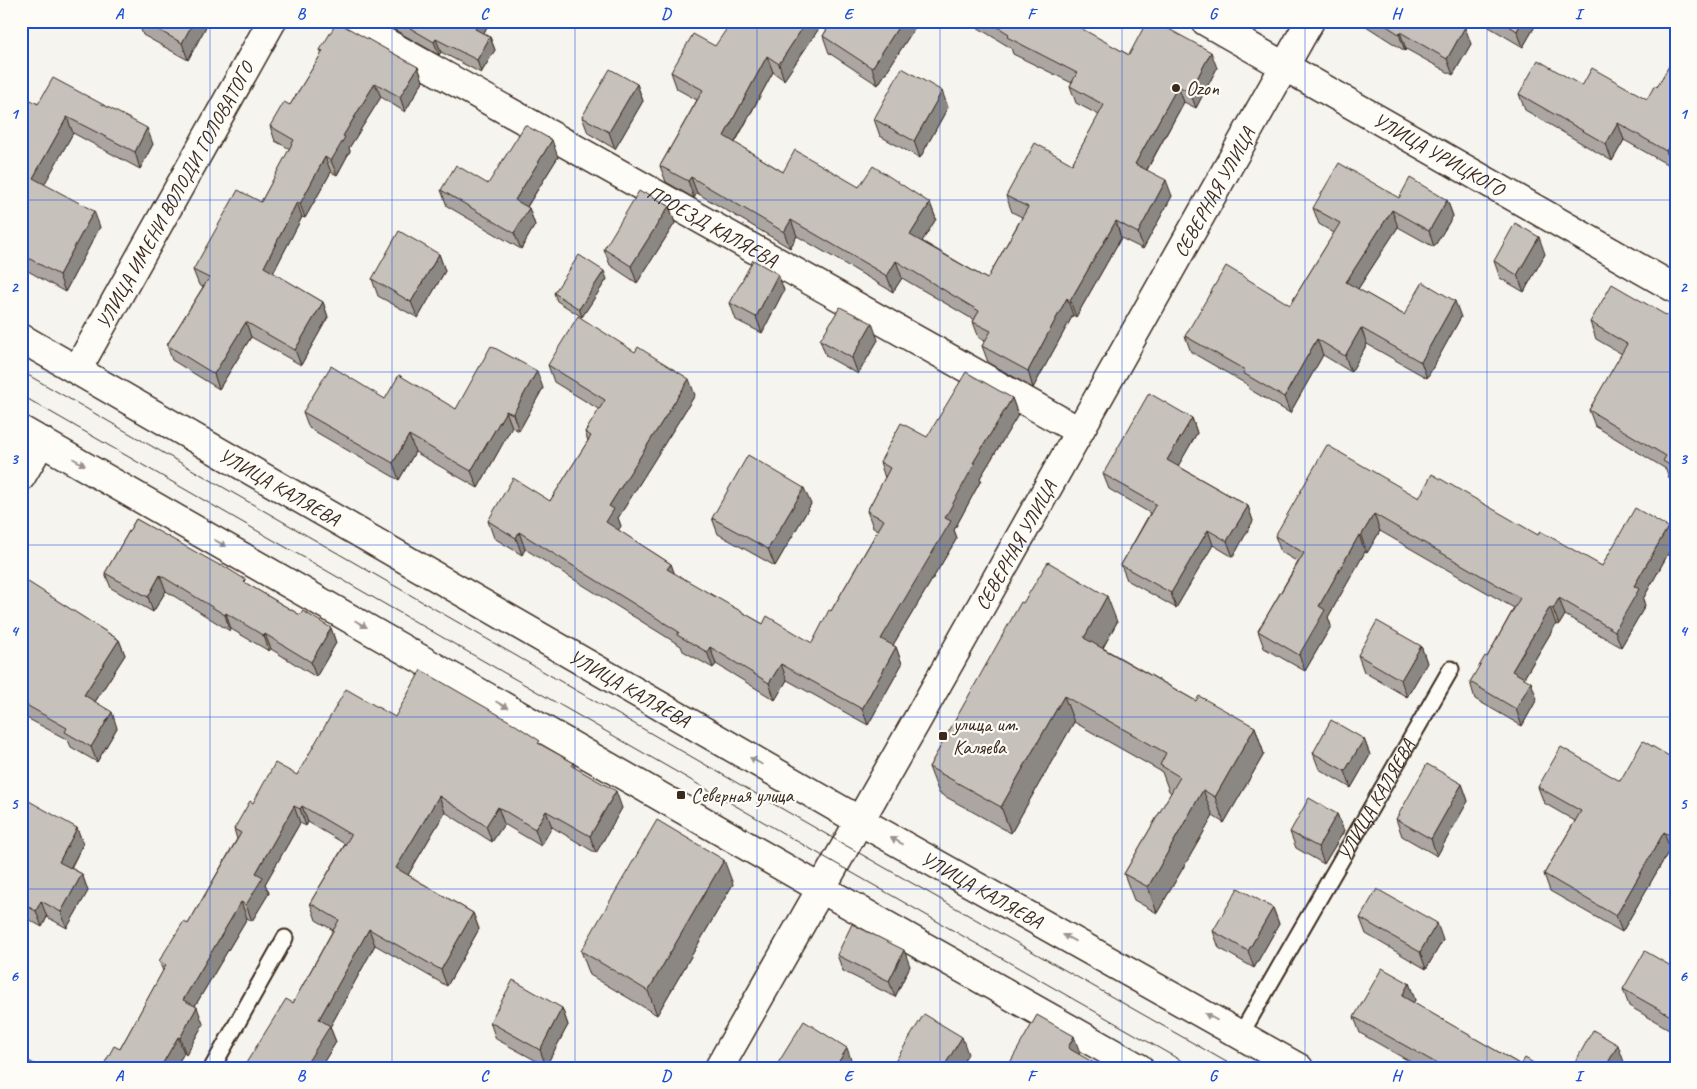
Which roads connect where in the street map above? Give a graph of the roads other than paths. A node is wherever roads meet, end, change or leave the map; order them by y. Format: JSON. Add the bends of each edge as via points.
{"nodes":[{"id":1,"x":272,"y":21,"type":"edge"},
{"id":2,"x":347,"y":21,"type":"edge"},
{"id":3,"x":1205,"y":21,"type":"edge"},
{"id":4,"x":1310,"y":21,"type":"edge"},
{"id":5,"x":1284,"y":67,"type":"junction"},
{"id":6,"x":1675,"y":286,"type":"edge"},
{"id":7,"x":21,"y":338,"type":"edge"},
{"id":8,"x":77,"y":370,"type":"junction"},
{"id":9,"x":1079,"y":431,"type":"junction"},
{"id":10,"x":32,"y":436,"type":"edge"},
{"id":11,"x":21,"y":477,"type":"edge"},
{"id":12,"x":1452,"y":670,"type":"dead end"},
{"id":13,"x":860,"y":821,"type":"junction"},
{"id":14,"x":820,"y":888,"type":"junction"},
{"id":15,"x":285,"y":938,"type":"dead end"},
{"id":16,"x":1241,"y":1034,"type":"junction"},
{"id":17,"x":212,"y":1068,"type":"edge"},
{"id":18,"x":719,"y":1068,"type":"edge"},
{"id":19,"x":1138,"y":1068,"type":"edge"},
{"id":20,"x":1299,"y":1068,"type":"edge"}],
"edges":[{"from":1,"to":8,"type":"street","name":"УЛИЦА ИМЕНИ ВОЛОДИ ГОЛОВАТОГО"},
{"from":2,"to":9,"type":"street","name":"ПРОЕЗД КАЛЯЕВА"},
{"from":3,"to":5,"type":"street","name":"УЛИЦА УРИЦКОГО"},
{"from":4,"to":5,"type":"street","name":"СЕВЕРНАЯ УЛИЦА"},
{"from":5,"to":6,"type":"street","name":"УЛИЦА УРИЦКОГО"},
{"from":5,"to":9,"type":"street","name":"СЕВЕРНАЯ УЛИЦА"},
{"from":7,"to":8,"type":"street","name":"УЛИЦА КАЛЯЕВА"},
{"from":13,"to":8,"type":"street","name":"УЛИЦА КАЛЯЕВА","one_way":true},
{"from":9,"to":13,"type":"street","name":"СЕВЕРНАЯ УЛИЦА"},
{"from":10,"to":11,"type":"street"},
{"from":10,"to":14,"type":"street","one_way":true},
{"from":12,"to":16,"type":"lane","name":"УЛИЦА КАЛЯЕВА"},
{"from":13,"to":14,"type":"street","name":"СЕВЕРНАЯ УЛИЦА"},
{"from":16,"to":13,"type":"street","name":"УЛИЦА КАЛЯЕВА","one_way":true},
{"from":14,"to":18,"type":"street","name":"СЕВЕРНАЯ УЛИЦА"},
{"from":14,"to":19,"type":"street"},
{"from":15,"to":17,"type":"lane"},
{"from":16,"to":20,"type":"street","name":"УЛИЦА КАЛЯЕВА"}]}
